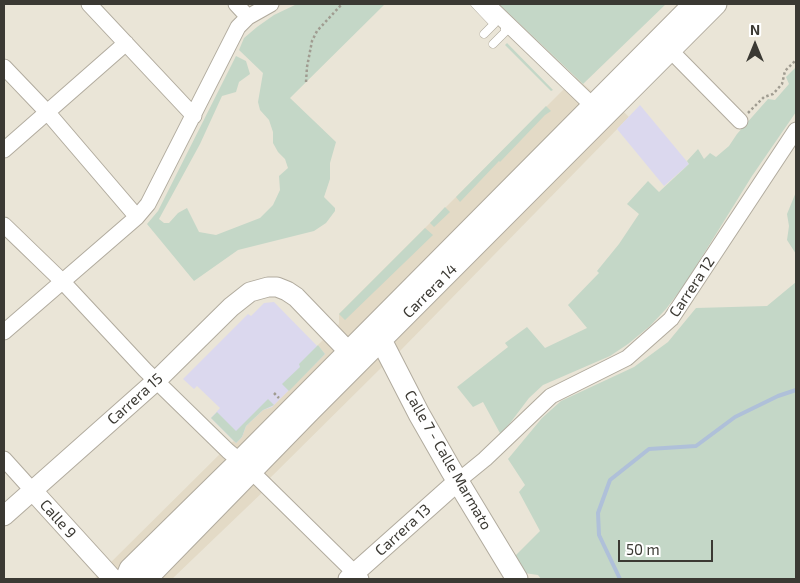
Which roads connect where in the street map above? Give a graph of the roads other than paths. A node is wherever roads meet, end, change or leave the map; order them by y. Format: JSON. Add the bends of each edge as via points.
{"nodes":[{"id":1,"x":89,"y":4,"type":"edge"},
{"id":2,"x":236,"y":4,"type":"edge"},
{"id":3,"x":271,"y":4,"type":"edge"},
{"id":4,"x":475,"y":4,"type":"edge"},
{"id":5,"x":487,"y":4,"type":"edge"},
{"id":6,"x":694,"y":4,"type":"edge"},
{"id":7,"x":716,"y":4,"type":"edge"},
{"id":8,"x":248,"y":16,"type":"junction"},
{"id":9,"x":505,"y":21,"type":"junction"},
{"id":10,"x":484,"y":34,"type":"dead end"},
{"id":11,"x":126,"y":43,"type":"junction"},
{"id":12,"x":494,"y":44,"type":"dead end"},
{"id":13,"x":670,"y":50,"type":"junction"},
{"id":14,"x":4,"y":68,"type":"edge"},
{"id":15,"x":593,"y":106,"type":"junction"},
{"id":16,"x":48,"y":113,"type":"junction"},
{"id":17,"x":194,"y":116,"type":"junction"},
{"id":18,"x":740,"y":121,"type":"road end"},
{"id":19,"x":796,"y":130,"type":"edge"},
{"id":20,"x":4,"y":150,"type":"edge"},
{"id":21,"x":137,"y":217,"type":"junction"},
{"id":22,"x":7,"y":233,"type":"edge"},
{"id":23,"x":62,"y":282,"type":"junction"},
{"id":24,"x":4,"y":332,"type":"edge"},
{"id":25,"x":381,"y":340,"type":"junction"},
{"id":26,"x":348,"y":351,"type":"junction"},
{"id":27,"x":156,"y":381,"type":"junction"},
{"id":28,"x":4,"y":459,"type":"edge"},
{"id":29,"x":246,"y":466,"type":"junction"},
{"id":30,"x":458,"y":481,"type":"junction"},
{"id":31,"x":32,"y":490,"type":"junction"},
{"id":32,"x":4,"y":516,"type":"edge"},
{"id":33,"x":354,"y":577,"type":"edge"},
{"id":34,"x":113,"y":579,"type":"edge"},
{"id":35,"x":126,"y":579,"type":"edge"},
{"id":36,"x":146,"y":579,"type":"edge"},
{"id":37,"x":517,"y":579,"type":"edge"}],
"edges":[{"from":1,"to":11,"type":"street"},
{"from":2,"to":8,"type":"street"},
{"from":3,"to":8,"type":"street"},
{"from":4,"to":10,"type":"lane","via":[[494,24]]},
{"from":5,"to":9,"type":"street"},
{"from":6,"to":15,"type":"main road","name":"Carrera 14"},
{"from":7,"to":13,"type":"main road","name":"Carrera 14"},
{"from":8,"to":17,"type":"street","via":[[238,27]]},
{"from":9,"to":12,"type":"lane","via":[[505,32]]},
{"from":9,"to":15,"type":"street"},
{"from":11,"to":16,"type":"street"},
{"from":11,"to":17,"type":"street"},
{"from":13,"to":18,"type":"street"},
{"from":13,"to":25,"type":"main road","name":"Carrera 14"},
{"from":14,"to":16,"type":"street"},
{"from":15,"to":26,"type":"main road","name":"Carrera 14"},
{"from":16,"to":20,"type":"street"},
{"from":16,"to":21,"type":"street"},
{"from":17,"to":21,"type":"street","via":[[148,204]]},
{"from":19,"to":30,"type":"street","name":"Carrera 12","via":[[671,318],[628,358],[551,396],[485,460]]},
{"from":21,"to":23,"type":"street"},
{"from":22,"to":23,"type":"street"},
{"from":23,"to":24,"type":"street"},
{"from":23,"to":27,"type":"street"},
{"from":25,"to":29,"type":"main road","name":"Carrera 14"},
{"from":25,"to":30,"type":"main road","name":"Calle 7 - Calle Marmato"},
{"from":26,"to":27,"type":"street","name":"Carrera 15","via":[[296,297],[278,287],[268,287],[242,297]]},
{"from":26,"to":29,"type":"main road","name":"Carrera 14"},
{"from":27,"to":29,"type":"street"},
{"from":27,"to":31,"type":"street","name":"Carrera 15"},
{"from":28,"to":31,"type":"street","name":"Calle 9"},
{"from":29,"to":33,"type":"street"},
{"from":29,"to":35,"type":"main road","name":"Carrera 14","via":[[130,568]]},
{"from":29,"to":36,"type":"main road","name":"Carrera 14"},
{"from":30,"to":33,"type":"street","name":"Carrera 13"},
{"from":30,"to":37,"type":"main road","name":"Calle 7 - Calle Marmato"},
{"from":31,"to":32,"type":"street","name":"Carrera 15"},
{"from":31,"to":34,"type":"street","name":"Calle 9"}]}
